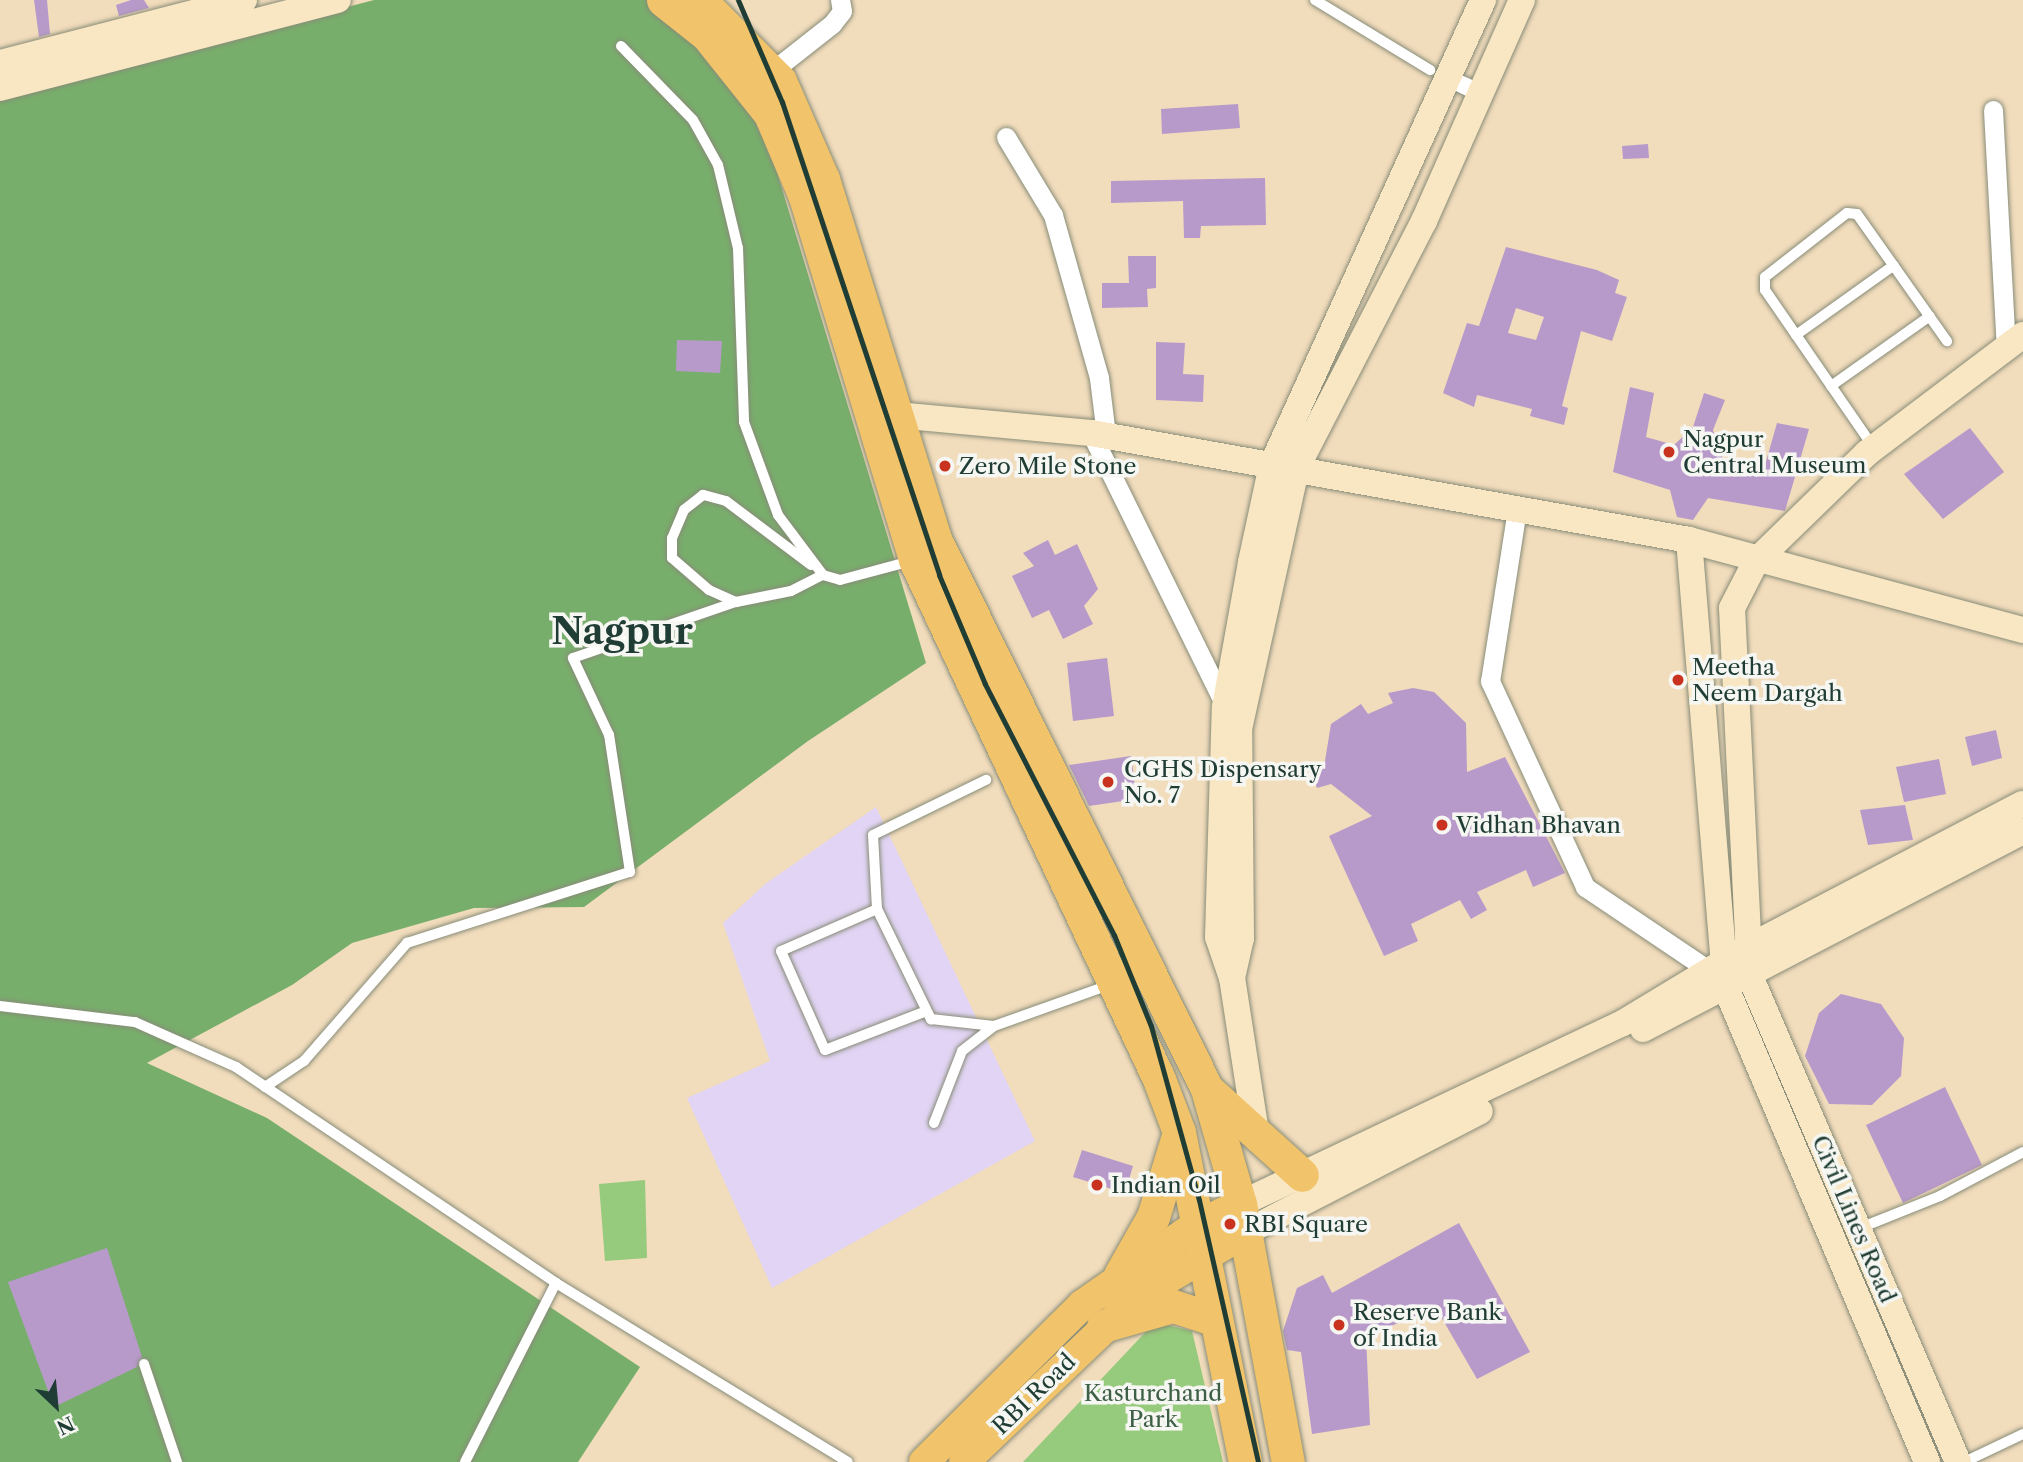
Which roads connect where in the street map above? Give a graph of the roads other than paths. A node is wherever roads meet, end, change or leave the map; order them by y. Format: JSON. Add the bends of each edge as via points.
{"nodes":[{"id":1,"x":244,"y":0,"type":"edge"},
{"id":2,"x":663,"y":0,"type":"edge"},
{"id":3,"x":699,"y":0,"type":"edge"},
{"id":4,"x":840,"y":0,"type":"edge"},
{"id":5,"x":1315,"y":0,"type":"edge"},
{"id":6,"x":1483,"y":0,"type":"edge"},
{"id":7,"x":1522,"y":0,"type":"edge"},
{"id":8,"x":330,"y":1,"type":"edge"},
{"id":9,"x":621,"y":46,"type":"dead end"},
{"id":10,"x":0,"y":63,"type":"edge"},
{"id":11,"x":771,"y":72,"type":"junction"},
{"id":12,"x":1444,"y":76,"type":"junction"},
{"id":13,"x":0,"y":88,"type":"edge"},
{"id":14,"x":1480,"y":93,"type":"junction"},
{"id":15,"x":1993,"y":110,"type":"dead end"},
{"id":16,"x":1006,"y":137,"type":"dead end"},
{"id":17,"x":1402,"y":184,"type":"junction"},
{"id":18,"x":1432,"y":203,"type":"junction"},
{"id":19,"x":1894,"y":265,"type":"junction"},
{"id":20,"x":1930,"y":316,"type":"junction"},
{"id":21,"x":1796,"y":335,"type":"junction"},
{"id":22,"x":1947,"y":341,"type":"dead end"},
{"id":23,"x":2015,"y":341,"type":"edge"},
{"id":24,"x":1831,"y":386,"type":"junction"},
{"id":25,"x":897,"y":415,"type":"junction"},
{"id":26,"x":1098,"y":434,"type":"junction"},
{"id":27,"x":1874,"y":448,"type":"junction"},
{"id":28,"x":1284,"y":467,"type":"junction"},
{"id":29,"x":1517,"y":509,"type":"junction"},
{"id":30,"x":1689,"y":540,"type":"junction"},
{"id":31,"x":928,"y":556,"type":"junction"},
{"id":32,"x":1756,"y":561,"type":"junction"},
{"id":33,"x":820,"y":572,"type":"junction"},
{"id":34,"x":736,"y":601,"type":"junction"},
{"id":35,"x":2022,"y":627,"type":"edge"},
{"id":36,"x":1226,"y":707,"type":"junction"},
{"id":37,"x":1240,"y":729,"type":"junction"},
{"id":38,"x":986,"y":780,"type":"dead end"},
{"id":39,"x":2023,"y":804,"type":"edge"},
{"id":40,"x":2023,"y":831,"type":"edge"},
{"id":41,"x":877,"y":909,"type":"junction"},
{"id":42,"x":1727,"y":967,"type":"junction"},
{"id":43,"x":1750,"y":976,"type":"junction"},
{"id":44,"x":1232,"y":978,"type":"junction"},
{"id":45,"x":1112,"y":984,"type":"junction"},
{"id":46,"x":0,"y":1006,"type":"edge"},
{"id":47,"x":925,"y":1012,"type":"junction"},
{"id":48,"x":994,"y":1026,"type":"junction"},
{"id":49,"x":265,"y":1087,"type":"junction"},
{"id":50,"x":1207,"y":1089,"type":"junction"},
{"id":51,"x":934,"y":1123,"type":"dead end"},
{"id":52,"x":1179,"y":1132,"type":"junction"},
{"id":53,"x":1257,"y":1139,"type":"junction"},
{"id":54,"x":2023,"y":1152,"type":"edge"},
{"id":55,"x":1303,"y":1175,"type":"junction"},
{"id":56,"x":1243,"y":1218,"type":"junction"},
{"id":57,"x":1199,"y":1224,"type":"junction"},
{"id":58,"x":1859,"y":1228,"type":"junction"},
{"id":59,"x":1204,"y":1257,"type":"junction"},
{"id":60,"x":1120,"y":1275,"type":"junction"},
{"id":61,"x":556,"y":1283,"type":"junction"},
{"id":62,"x":1216,"y":1320,"type":"junction"},
{"id":63,"x":1103,"y":1326,"type":"junction"},
{"id":64,"x":144,"y":1364,"type":"dead end"},
{"id":65,"x":2023,"y":1434,"type":"edge"},
{"id":66,"x":177,"y":1462,"type":"edge"},
{"id":67,"x":466,"y":1462,"type":"edge"},
{"id":68,"x":848,"y":1462,"type":"edge"},
{"id":69,"x":924,"y":1462,"type":"edge"},
{"id":70,"x":964,"y":1462,"type":"edge"},
{"id":71,"x":1245,"y":1462,"type":"edge"},
{"id":72,"x":1288,"y":1462,"type":"edge"},
{"id":73,"x":1927,"y":1462,"type":"edge"},
{"id":74,"x":1958,"y":1462,"type":"edge"},
{"id":75,"x":1964,"y":1462,"type":"edge"}],
"edges":[{"from":1,"to":10,"type":"street"},
{"from":2,"to":31,"type":"highway","via":[[707,35],[770,114],[805,197]]},
{"from":3,"to":11,"type":"highway"},
{"from":4,"to":11,"type":"street","via":[[842,11],[832,24]]},
{"from":5,"to":12,"type":"lane"},
{"from":6,"to":12,"type":"street"},
{"from":7,"to":14,"type":"street"},
{"from":8,"to":13,"type":"street"},
{"from":9,"to":33,"type":"lane","via":[[693,120],[718,165],[738,248],[741,405],[751,452],[778,515]]},
{"from":11,"to":25,"type":"highway","via":[[823,179]]},
{"from":12,"to":14,"type":"lane"},
{"from":12,"to":17,"type":"street"},
{"from":14,"to":18,"type":"street"},
{"from":15,"to":23,"type":"street"},
{"from":16,"to":26,"type":"street","via":[[1053,215],[1099,378]]},
{"from":17,"to":18,"type":"street"},
{"from":17,"to":28,"type":"street"},
{"from":18,"to":28,"type":"street"},
{"from":19,"to":20,"type":"lane"},
{"from":19,"to":21,"type":"lane"},
{"from":19,"to":21,"type":"lane","via":[[1857,214],[1847,213],[1765,277],[1765,290]]},
{"from":20,"to":22,"type":"lane"},
{"from":20,"to":24,"type":"lane"},
{"from":21,"to":24,"type":"lane"},
{"from":23,"to":27,"type":"street"},
{"from":24,"to":27,"type":"lane"},
{"from":25,"to":26,"type":"street"},
{"from":25,"to":31,"type":"highway"},
{"from":26,"to":28,"type":"street"},
{"from":26,"to":36,"type":"street"},
{"from":27,"to":32,"type":"street"},
{"from":28,"to":29,"type":"street"},
{"from":28,"to":36,"type":"street"},
{"from":28,"to":37,"type":"street"},
{"from":29,"to":30,"type":"street"},
{"from":29,"to":42,"type":"street","via":[[1490,681],[1585,887]]},
{"from":30,"to":32,"type":"street"},
{"from":30,"to":42,"type":"street"},
{"from":31,"to":33,"type":"lane","via":[[839,580]]},
{"from":31,"to":45,"type":"highway"},
{"from":31,"to":50,"type":"highway"},
{"from":32,"to":35,"type":"street","via":[[1930,600]]},
{"from":32,"to":42,"type":"street","via":[[1732,608]]},
{"from":33,"to":34,"type":"lane","via":[[790,591]]},
{"from":33,"to":34,"type":"lane","via":[[726,501],[703,495],[684,510],[672,538],[672,558],[709,590]]},
{"from":34,"to":49,"type":"lane","via":[[573,658],[609,735],[630,873],[407,943],[304,1061]]},
{"from":36,"to":37,"type":"street"},
{"from":36,"to":44,"type":"street","via":[[1218,937]]},
{"from":37,"to":44,"type":"street","via":[[1241,938]]},
{"from":38,"to":41,"type":"lane","via":[[873,835]]},
{"from":39,"to":42,"type":"street"},
{"from":40,"to":43,"type":"street"},
{"from":41,"to":47,"type":"lane"},
{"from":41,"to":47,"type":"lane","via":[[782,951],[825,1050]]},
{"from":42,"to":43,"type":"street","name":"Civil Lines Road"},
{"from":42,"to":55,"type":"street","via":[[1623,1023]]},
{"from":42,"to":56,"type":"street"},
{"from":42,"to":73,"type":"street"},
{"from":43,"to":58,"type":"street","name":"Civil Lines Road"},
{"from":44,"to":53,"type":"street"},
{"from":45,"to":48,"type":"lane"},
{"from":45,"to":52,"type":"highway"},
{"from":46,"to":49,"type":"lane","via":[[135,1022]]},
{"from":47,"to":48,"type":"lane","via":[[931,1019]]},
{"from":48,"to":51,"type":"lane","via":[[962,1051]]},
{"from":49,"to":61,"type":"lane"},
{"from":50,"to":53,"type":"highway"},
{"from":50,"to":56,"type":"highway"},
{"from":52,"to":57,"type":"highway"},
{"from":52,"to":60,"type":"highway","via":[[1153,1217]]},
{"from":53,"to":55,"type":"highway"},
{"from":54,"to":58,"type":"lane","via":[[1940,1196]]},
{"from":55,"to":56,"type":"street"},
{"from":56,"to":57,"type":"main road"},
{"from":56,"to":59,"type":"main road","name":"RBI Road"},
{"from":56,"to":72,"type":"highway"},
{"from":57,"to":59,"type":"highway"},
{"from":57,"to":60,"type":"main road"},
{"from":58,"to":74,"type":"street","name":"Civil Lines Road"},
{"from":59,"to":62,"type":"highway"},
{"from":59,"to":63,"type":"main road","name":"RBI Road"},
{"from":60,"to":69,"type":"main road"},
{"from":61,"to":67,"type":"lane"},
{"from":61,"to":68,"type":"lane"},
{"from":62,"to":63,"type":"highway","via":[[1173,1306]]},
{"from":62,"to":71,"type":"highway"},
{"from":63,"to":70,"type":"main road","name":"RBI Road"},
{"from":64,"to":66,"type":"lane"},
{"from":65,"to":75,"type":"lane"}]}
